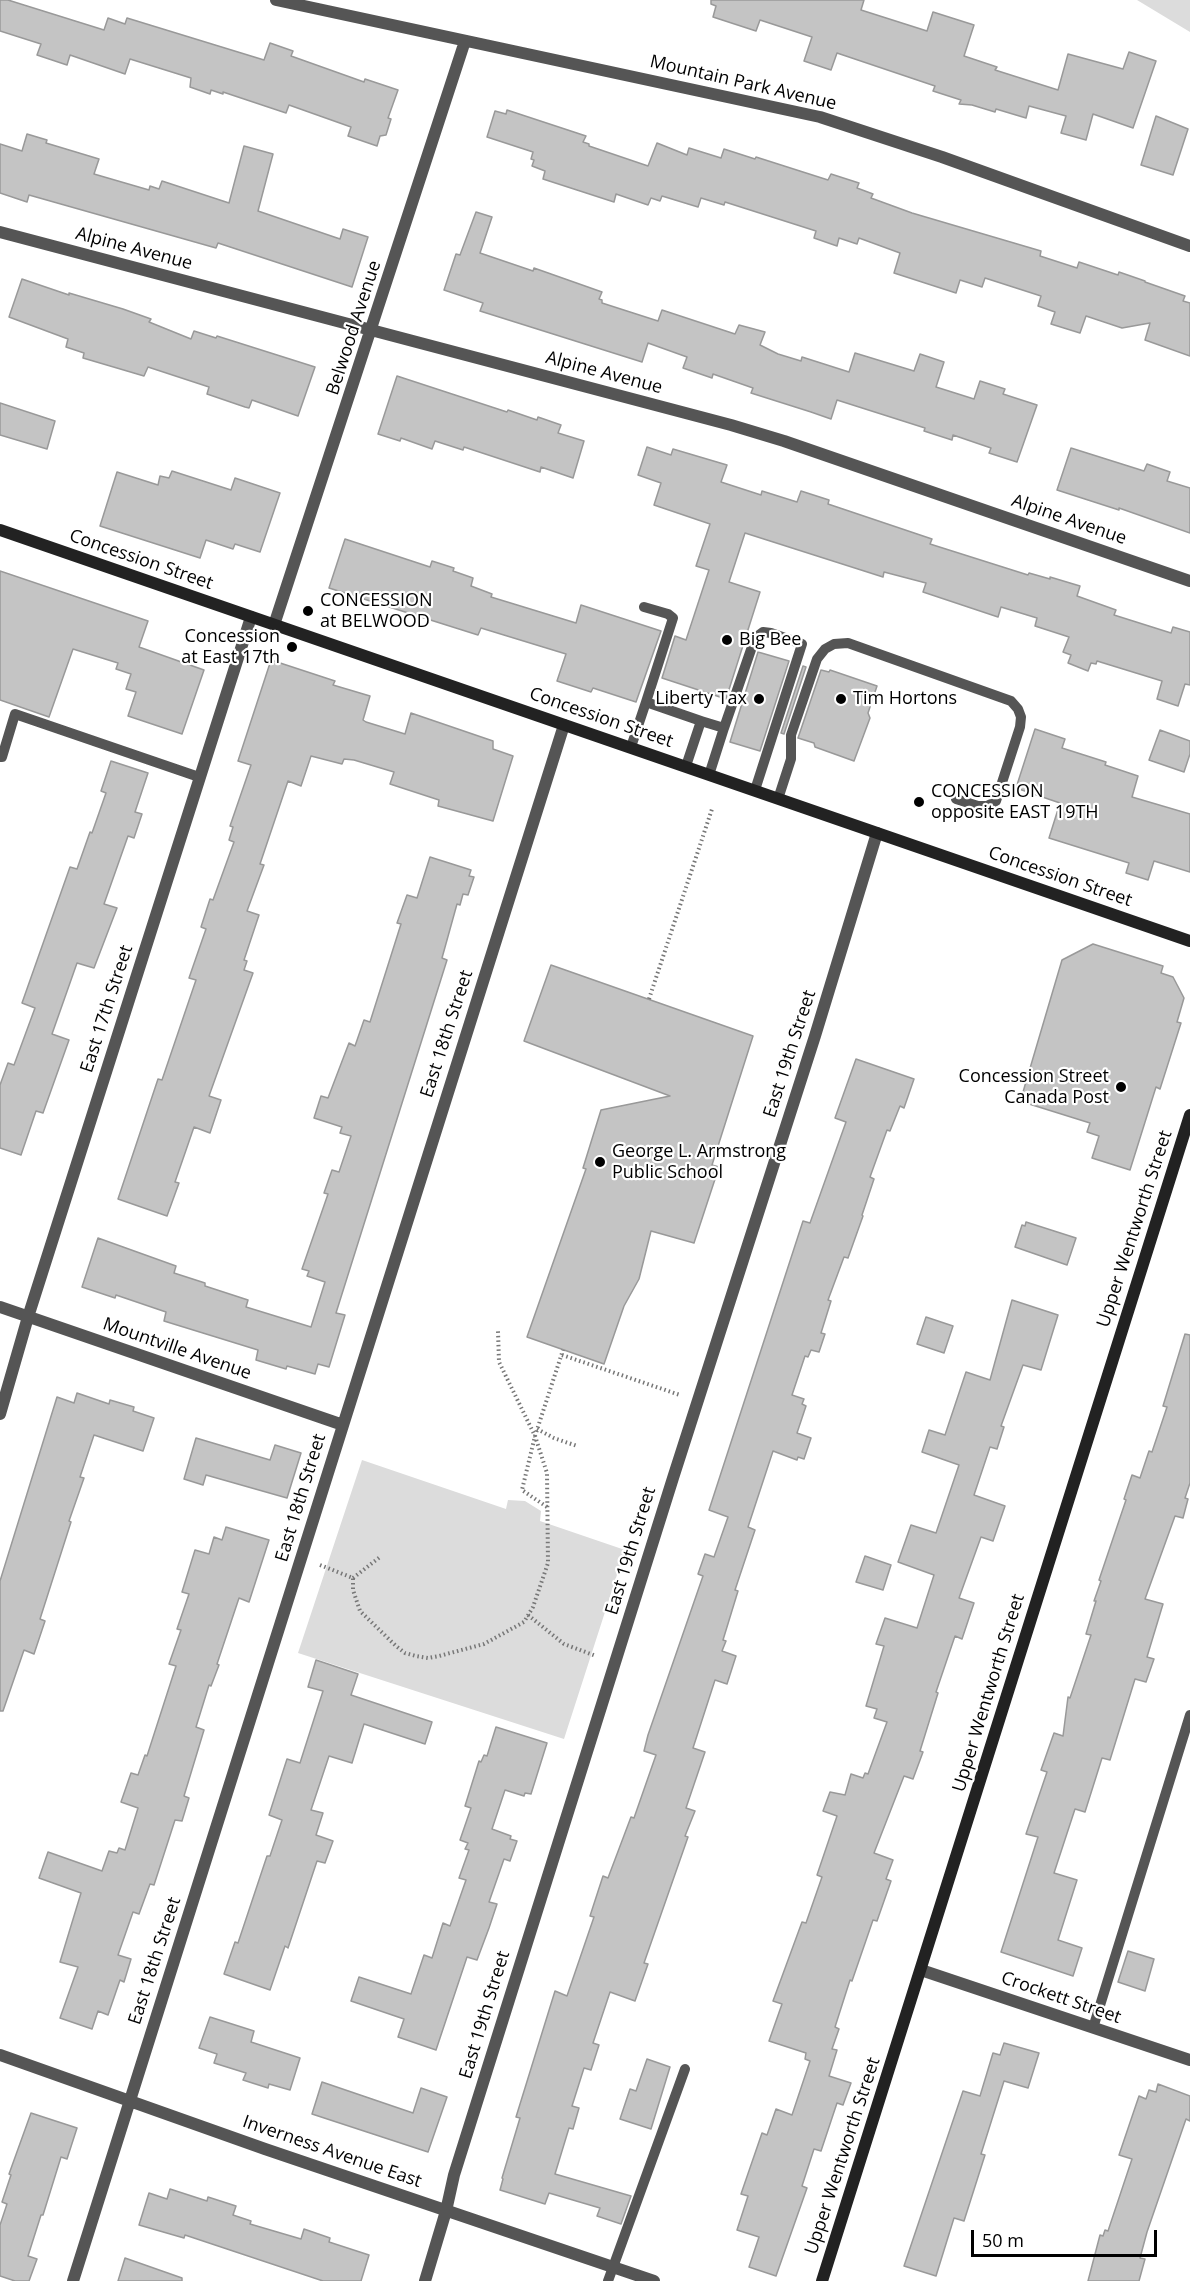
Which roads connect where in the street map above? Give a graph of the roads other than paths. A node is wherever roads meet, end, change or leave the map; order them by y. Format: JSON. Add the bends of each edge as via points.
{"nodes":[{"id":1,"x":276,"y":0,"type":"edge"},
{"id":2,"x":465,"y":41,"type":"junction"},
{"id":3,"x":0,"y":232,"type":"edge"},
{"id":4,"x":1190,"y":246,"type":"edge"},
{"id":5,"x":372,"y":331,"type":"junction"},
{"id":6,"x":0,"y":530,"type":"edge"},
{"id":7,"x":1190,"y":581,"type":"edge"},
{"id":8,"x":644,"y":606,"type":"dead end"},
{"id":9,"x":251,"y":617,"type":"junction"},
{"id":10,"x":274,"y":625,"type":"junction"},
{"id":11,"x":646,"y":702,"type":"junction"},
{"id":12,"x":701,"y":721,"type":"junction"},
{"id":13,"x":564,"y":725,"type":"junction"},
{"id":14,"x":724,"y":728,"type":"junction"},
{"id":15,"x":631,"y":747,"type":"junction"},
{"id":16,"x":0,"y":756,"type":"edge"},
{"id":17,"x":686,"y":766,"type":"junction"},
{"id":18,"x":709,"y":775,"type":"junction"},
{"id":19,"x":199,"y":777,"type":"junction"},
{"id":20,"x":755,"y":790,"type":"junction"},
{"id":21,"x":778,"y":799,"type":"junction"},
{"id":22,"x":956,"y":799,"type":"dead end"},
{"id":23,"x":877,"y":833,"type":"junction"},
{"id":24,"x":1190,"y":941,"type":"edge"},
{"id":25,"x":1190,"y":1115,"type":"edge"},
{"id":26,"x":0,"y":1307,"type":"edge"},
{"id":27,"x":28,"y":1317,"type":"junction"},
{"id":28,"x":0,"y":1414,"type":"edge"},
{"id":29,"x":342,"y":1425,"type":"junction"},
{"id":30,"x":1190,"y":1715,"type":"edge"},
{"id":31,"x":921,"y":1970,"type":"junction"},
{"id":32,"x":1093,"y":2028,"type":"junction"},
{"id":33,"x":0,"y":2055,"type":"edge"},
{"id":34,"x":1190,"y":2060,"type":"edge"},
{"id":35,"x":685,"y":2069,"type":"dead end"},
{"id":36,"x":130,"y":2100,"type":"junction"},
{"id":37,"x":446,"y":2211,"type":"junction"},
{"id":38,"x":612,"y":2268,"type":"junction"},
{"id":39,"x":73,"y":2281,"type":"edge"},
{"id":40,"x":424,"y":2281,"type":"edge"},
{"id":41,"x":608,"y":2281,"type":"edge"},
{"id":42,"x":654,"y":2281,"type":"edge"},
{"id":43,"x":822,"y":2281,"type":"edge"}],
"edges":[{"from":1,"to":2,"type":"street","name":"Mountain Park Avenue"},
{"from":2,"to":4,"type":"street","name":"Mountain Park Avenue","via":[[820,117]]},
{"from":2,"to":5,"type":"street","name":"Belwood Avenue"},
{"from":3,"to":5,"type":"street","name":"Alpine Avenue"},
{"from":5,"to":7,"type":"street","name":"Alpine Avenue","via":[[774,438]]},
{"from":5,"to":10,"type":"street","name":"Belwood Avenue"},
{"from":6,"to":9,"type":"main road","name":"Concession Street"},
{"from":8,"to":11,"type":"lane","via":[[673,618]]},
{"from":9,"to":10,"type":"main road","name":"Concession Street"},
{"from":9,"to":19,"type":"street","name":"East 17th Street"},
{"from":10,"to":13,"type":"main road","name":"Concession Street"},
{"from":11,"to":12,"type":"lane"},
{"from":11,"to":15,"type":"lane"},
{"from":12,"to":14,"type":"lane"},
{"from":12,"to":17,"type":"lane"},
{"from":13,"to":15,"type":"main road","name":"Concession Street"},
{"from":13,"to":29,"type":"street","name":"East 18th Street"},
{"from":14,"to":18,"type":"lane"},
{"from":14,"to":20,"type":"lane","via":[[755,638],[764,632],[802,644]]},
{"from":15,"to":17,"type":"main road","name":"Concession Street"},
{"from":16,"to":19,"type":"lane","via":[[15,714]]},
{"from":17,"to":18,"type":"main road","name":"Concession Street"},
{"from":18,"to":20,"type":"main road","name":"Concession Street"},
{"from":19,"to":27,"type":"street","name":"East 17th Street"},
{"from":20,"to":21,"type":"main road","name":"Concession Street"},
{"from":21,"to":22,"type":"lane","via":[[791,759],[791,735],[818,659],[834,644],[848,643],[1011,701],[1018,709],[1020,727],[996,801],[978,806]]},
{"from":21,"to":23,"type":"main road","name":"Concession Street"},
{"from":23,"to":24,"type":"main road","name":"Concession Street"},
{"from":23,"to":37,"type":"street","name":"East 19th Street","via":[[454,2175]]},
{"from":25,"to":31,"type":"main road","name":"Upper Wentworth Street"},
{"from":26,"to":27,"type":"street","name":"Mountville Avenue"},
{"from":27,"to":28,"type":"street","name":"East 17th Street"},
{"from":27,"to":29,"type":"street","name":"Mountville Avenue"},
{"from":29,"to":36,"type":"street","name":"East 18th Street"},
{"from":30,"to":32,"type":"lane"},
{"from":31,"to":32,"type":"street","name":"Crockett Street"},
{"from":31,"to":43,"type":"main road","name":"Upper Wentworth Street"},
{"from":32,"to":34,"type":"street","name":"Crockett Street"},
{"from":33,"to":36,"type":"street","name":"Inverness Avenue East"},
{"from":35,"to":38,"type":"lane"},
{"from":36,"to":37,"type":"street","name":"Inverness Avenue East"},
{"from":36,"to":39,"type":"street","name":"East 18th Street"},
{"from":37,"to":38,"type":"street","name":"Inverness Avenue East"},
{"from":37,"to":40,"type":"street","name":"East 19th Street"},
{"from":38,"to":41,"type":"lane"},
{"from":38,"to":42,"type":"street","name":"Inverness Avenue East"}]}
